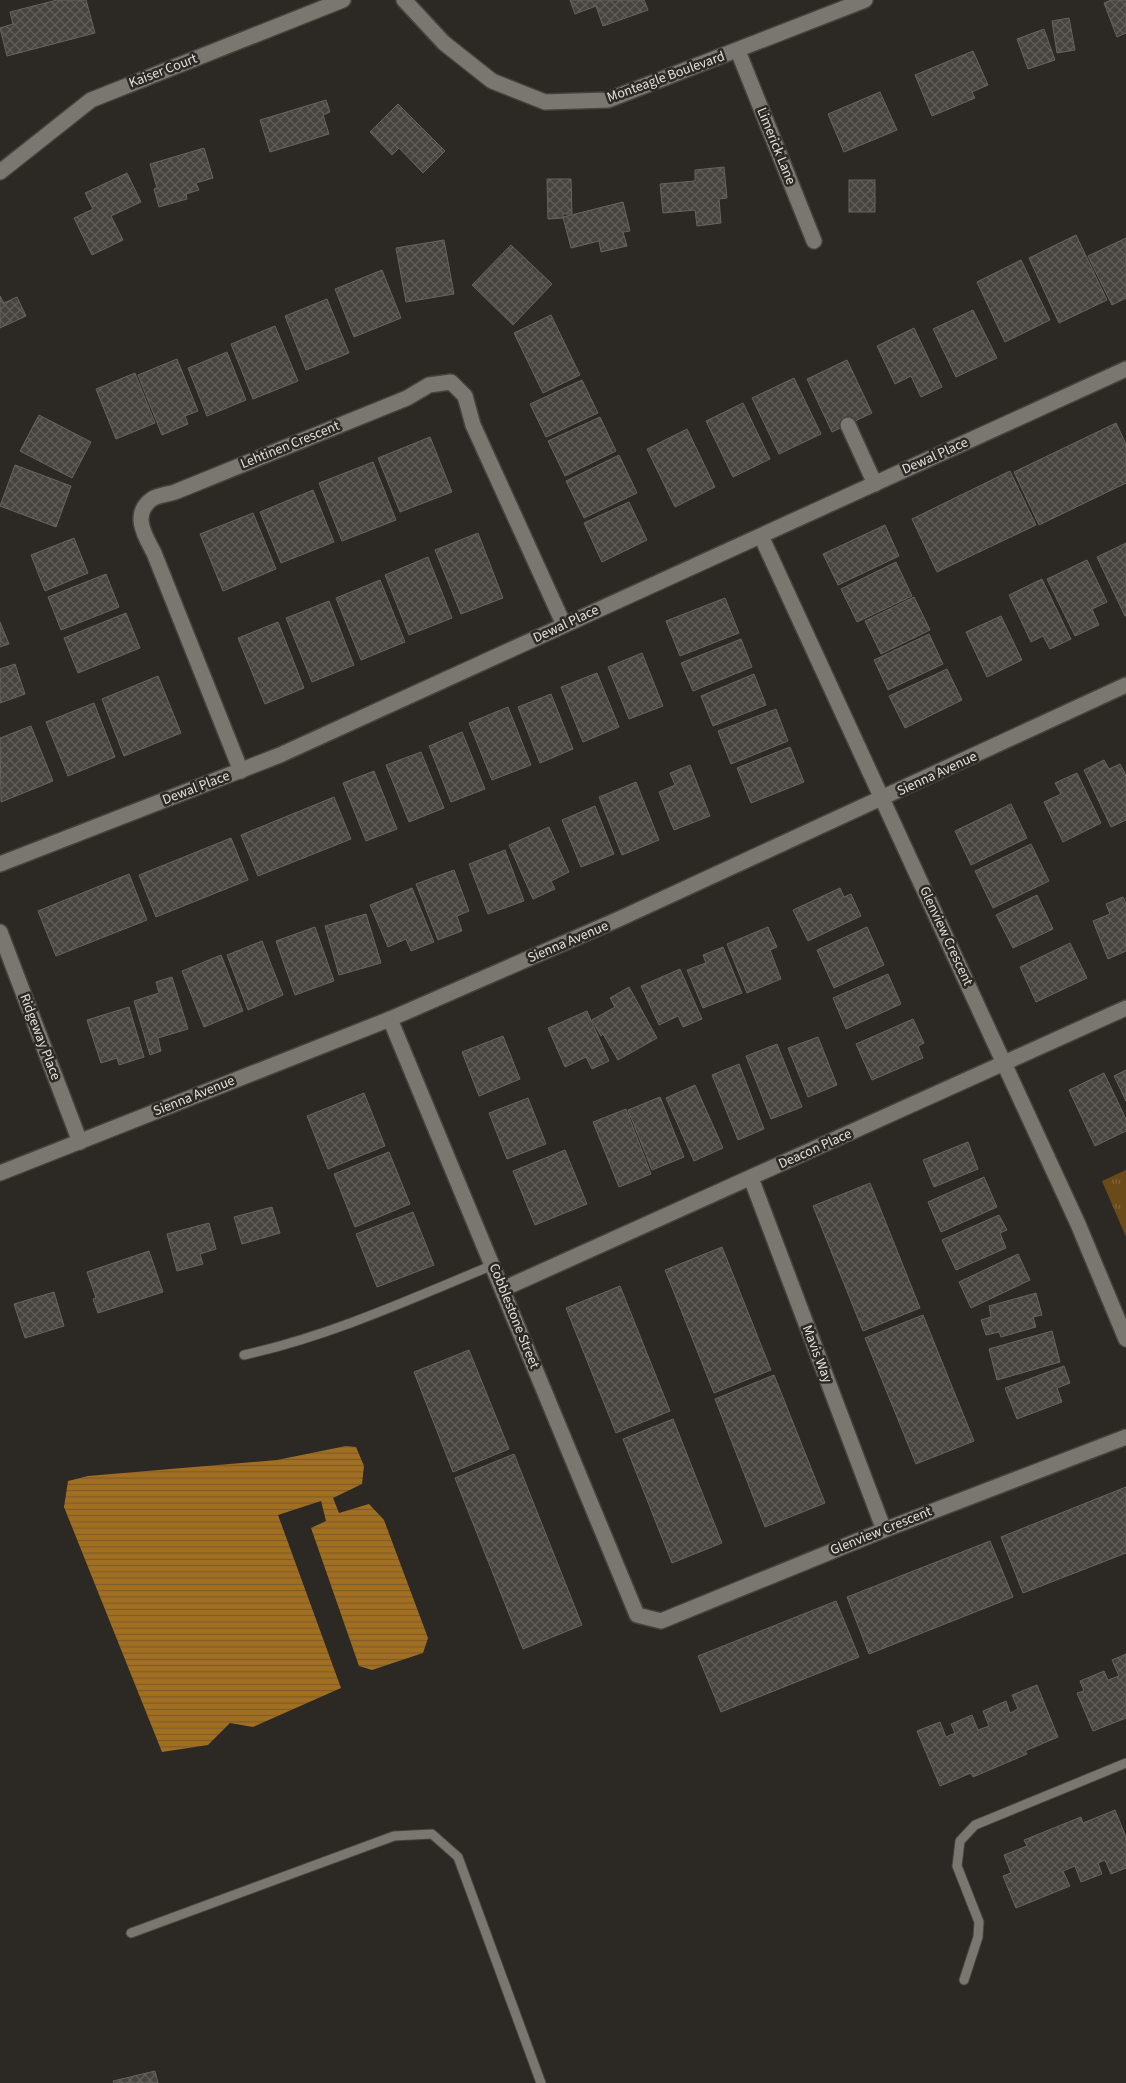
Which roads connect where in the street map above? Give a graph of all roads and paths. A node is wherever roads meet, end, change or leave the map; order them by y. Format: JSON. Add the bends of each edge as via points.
{"nodes":[{"id":1,"x":343,"y":0,"type":"edge"},
{"id":2,"x":404,"y":0,"type":"edge"},
{"id":3,"x":864,"y":0,"type":"edge"},
{"id":4,"x":738,"y":51,"type":"junction"},
{"id":5,"x":0,"y":172,"type":"edge"},
{"id":6,"x":814,"y":242,"type":"dead end"},
{"id":7,"x":1126,"y":369,"type":"edge"},
{"id":8,"x":848,"y":425,"type":"dead end"},
{"id":9,"x":875,"y":484,"type":"junction"},
{"id":10,"x":761,"y":536,"type":"junction"},
{"id":11,"x":564,"y":625,"type":"junction"},
{"id":12,"x":1126,"y":685,"type":"edge"},
{"id":13,"x":241,"y":770,"type":"junction"},
{"id":14,"x":882,"y":799,"type":"junction"},
{"id":15,"x":0,"y":864,"type":"edge"},
{"id":16,"x":0,"y":932,"type":"edge"},
{"id":17,"x":1126,"y":1008,"type":"edge"},
{"id":18,"x":390,"y":1019,"type":"junction"},
{"id":19,"x":1004,"y":1063,"type":"junction"},
{"id":20,"x":80,"y":1142,"type":"junction"},
{"id":21,"x":0,"y":1173,"type":"edge"},
{"id":22,"x":750,"y":1178,"type":"junction"},
{"id":23,"x":493,"y":1265,"type":"junction"},
{"id":24,"x":503,"y":1289,"type":"junction"},
{"id":25,"x":1126,"y":1339,"type":"edge"},
{"id":26,"x":244,"y":1355,"type":"dead end"},
{"id":27,"x":1126,"y":1437,"type":"edge"},
{"id":28,"x":884,"y":1530,"type":"junction"},
{"id":29,"x":637,"y":1615,"type":"joint"},
{"id":30,"x":1126,"y":1763,"type":"edge"},
{"id":31,"x":131,"y":1932,"type":"dead end"},
{"id":32,"x":964,"y":1980,"type":"dead end"},
{"id":33,"x":541,"y":2083,"type":"edge"}],
"edges":[{"from":1,"to":5,"type":"street","name":"Kaiser Court","via":[[91,100]]},
{"from":2,"to":4,"type":"street","name":"Monteagle Boulevard","via":[[444,43],[492,81],[545,102],[608,100]]},
{"from":3,"to":4,"type":"street","name":"Monteagle Boulevard"},
{"from":4,"to":6,"type":"street","name":"Limerick Lane"},
{"from":7,"to":9,"type":"street","name":"Dewal Place"},
{"from":8,"to":9,"type":"street"},
{"from":9,"to":10,"type":"street","name":"Dewal Place"},
{"from":10,"to":11,"type":"street","name":"Dewal Place"},
{"from":10,"to":14,"type":"street","name":"Glenview Crescent"},
{"from":11,"to":13,"type":"street","name":"Dewal Place"},
{"from":11,"to":13,"type":"street","name":"Lehtinen Crescent","via":[[473,426],[465,396],[451,382],[429,385],[407,398],[152,499],[143,511],[141,528]]},
{"from":12,"to":14,"type":"street","name":"Sienna Avenue"},
{"from":13,"to":15,"type":"street","name":"Dewal Place"},
{"from":14,"to":18,"type":"street","name":"Sienna Avenue"},
{"from":14,"to":19,"type":"street","name":"Glenview Crescent"},
{"from":16,"to":20,"type":"street","name":"Ridgeway Place"},
{"from":17,"to":19,"type":"street","name":"Deacon Place"},
{"from":18,"to":20,"type":"street","name":"Sienna Avenue"},
{"from":18,"to":23,"type":"street","name":"Cobblestone Street"},
{"from":19,"to":22,"type":"street","name":"Deacon Place"},
{"from":19,"to":25,"type":"street","name":"Glenview Crescent","via":[[1078,1224]]},
{"from":20,"to":21,"type":"street","name":"Sienna Avenue"},
{"from":22,"to":24,"type":"street","name":"Deacon Place"},
{"from":22,"to":28,"type":"street","name":"Mavis Way"},
{"from":23,"to":24,"type":"street","name":"Cobblestone Street"},
{"from":23,"to":26,"type":"lane","via":[[353,1323]]},
{"from":24,"to":29,"type":"street","name":"Cobblestone Street"},
{"from":27,"to":28,"type":"street","name":"Glenview Crescent"},
{"from":28,"to":29,"type":"street","name":"Glenview Crescent","via":[[661,1620]]},
{"from":30,"to":32,"type":"lane","via":[[975,1825],[960,1841],[957,1866],[979,1922],[978,1937]]},
{"from":31,"to":33,"type":"lane","via":[[394,1836],[432,1834],[458,1857]]}]}
